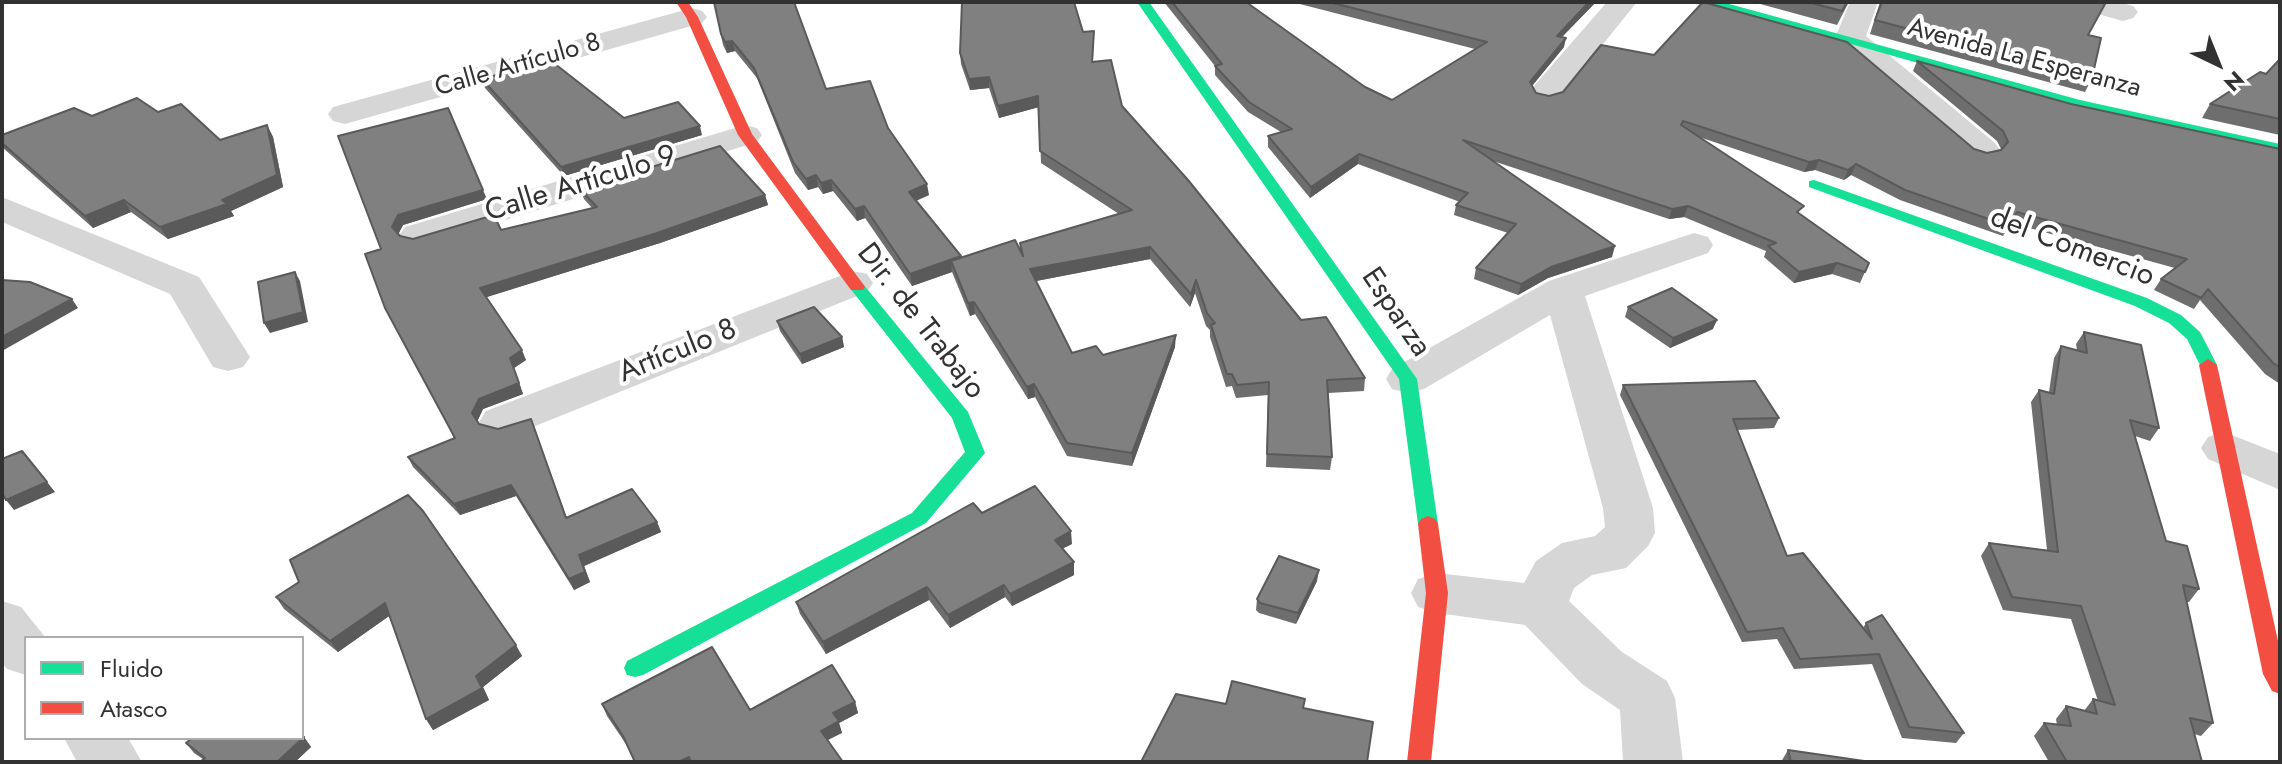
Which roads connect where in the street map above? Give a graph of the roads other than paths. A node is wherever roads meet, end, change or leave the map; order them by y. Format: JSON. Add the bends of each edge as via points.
{"nodes":[{"id":1,"x":1143,"y":2,"type":"edge"},
{"id":2,"x":1623,"y":2,"type":"edge"},
{"id":3,"x":1709,"y":2,"type":"edge"},
{"id":4,"x":1864,"y":2,"type":"edge"},
{"id":5,"x":2086,"y":2,"type":"edge"},
{"id":6,"x":687,"y":10,"type":"edge"},
{"id":7,"x":2123,"y":12,"type":"dead end"},
{"id":8,"x":1850,"y":38,"type":"junction"},
{"id":9,"x":1546,"y":93,"type":"edge"},
{"id":10,"x":345,"y":114,"type":"dead end"},
{"id":11,"x":745,"y":135,"type":"junction"},
{"id":12,"x":2280,"y":148,"type":"edge"},
{"id":13,"x":1983,"y":150,"type":"edge"},
{"id":14,"x":1814,"y":184,"type":"dead end"},
{"id":15,"x":2,"y":208,"type":"edge"},
{"id":16,"x":418,"y":235,"type":"edge"},
{"id":17,"x":1694,"y":245,"type":"dead end"},
{"id":18,"x":853,"y":283,"type":"junction"},
{"id":19,"x":1563,"y":290,"type":"junction"},
{"id":20,"x":228,"y":357,"type":"dead end"},
{"id":21,"x":1408,"y":379,"type":"junction"},
{"id":22,"x":502,"y":422,"type":"dead end"},
{"id":23,"x":2224,"y":448,"type":"junction"},
{"id":24,"x":2280,"y":473,"type":"edge"},
{"id":25,"x":1437,"y":593,"type":"junction"},
{"id":26,"x":1540,"y":606,"type":"junction"},
{"id":27,"x":2,"y":622,"type":"edge"},
{"id":28,"x":24,"y":650,"type":"edge"},
{"id":29,"x":635,"y":668,"type":"dead end"},
{"id":30,"x":2280,"y":684,"type":"edge"},
{"id":31,"x":95,"y":740,"type":"edge"},
{"id":32,"x":112,"y":762,"type":"edge"},
{"id":33,"x":1419,"y":762,"type":"edge"},
{"id":34,"x":1653,"y":762,"type":"edge"}],
"edges":[{"from":1,"to":21,"type":"street","name":"Esparza"},
{"from":2,"to":9,"type":"street"},
{"from":3,"to":8,"type":"street","name":"Avenida La Esperanza"},
{"from":4,"to":8,"type":"street"},
{"from":5,"to":7,"type":"street"},
{"from":6,"to":10,"type":"street","name":"Calle Artículo 8"},
{"from":6,"to":11,"type":"street","name":"Dir. de Trabajo"},
{"from":8,"to":12,"type":"street","name":"Avenida La Esperanza","via":[[2078,104]]},
{"from":8,"to":13,"type":"street"},
{"from":11,"to":16,"type":"street","name":"Calle Artículo 9"},
{"from":11,"to":18,"type":"street","name":"Dir. de Trabajo"},
{"from":14,"to":23,"type":"street","name":"del Comercio","via":[[2141,302],[2175,319],[2207,358]]},
{"from":15,"to":20,"type":"street","via":[[185,286]]},
{"from":17,"to":19,"type":"street"},
{"from":18,"to":22,"type":"street","name":"Artículo 8"},
{"from":18,"to":29,"type":"street","name":"Dir. de Trabajo","via":[[961,416],[975,453],[919,518]]},
{"from":19,"to":21,"type":"street"},
{"from":19,"to":26,"type":"street","via":[[1628,508],[1630,533],[1608,554],[1580,557],[1554,575]]},
{"from":21,"to":25,"type":"street","name":"Esparza"},
{"from":23,"to":24,"type":"street"},
{"from":23,"to":30,"type":"street"},
{"from":25,"to":26,"type":"street"},
{"from":25,"to":33,"type":"street","name":"Esparza"},
{"from":26,"to":34,"type":"street","via":[[1602,668],[1647,698]]},
{"from":27,"to":28,"type":"street"},
{"from":31,"to":32,"type":"street"}]}
